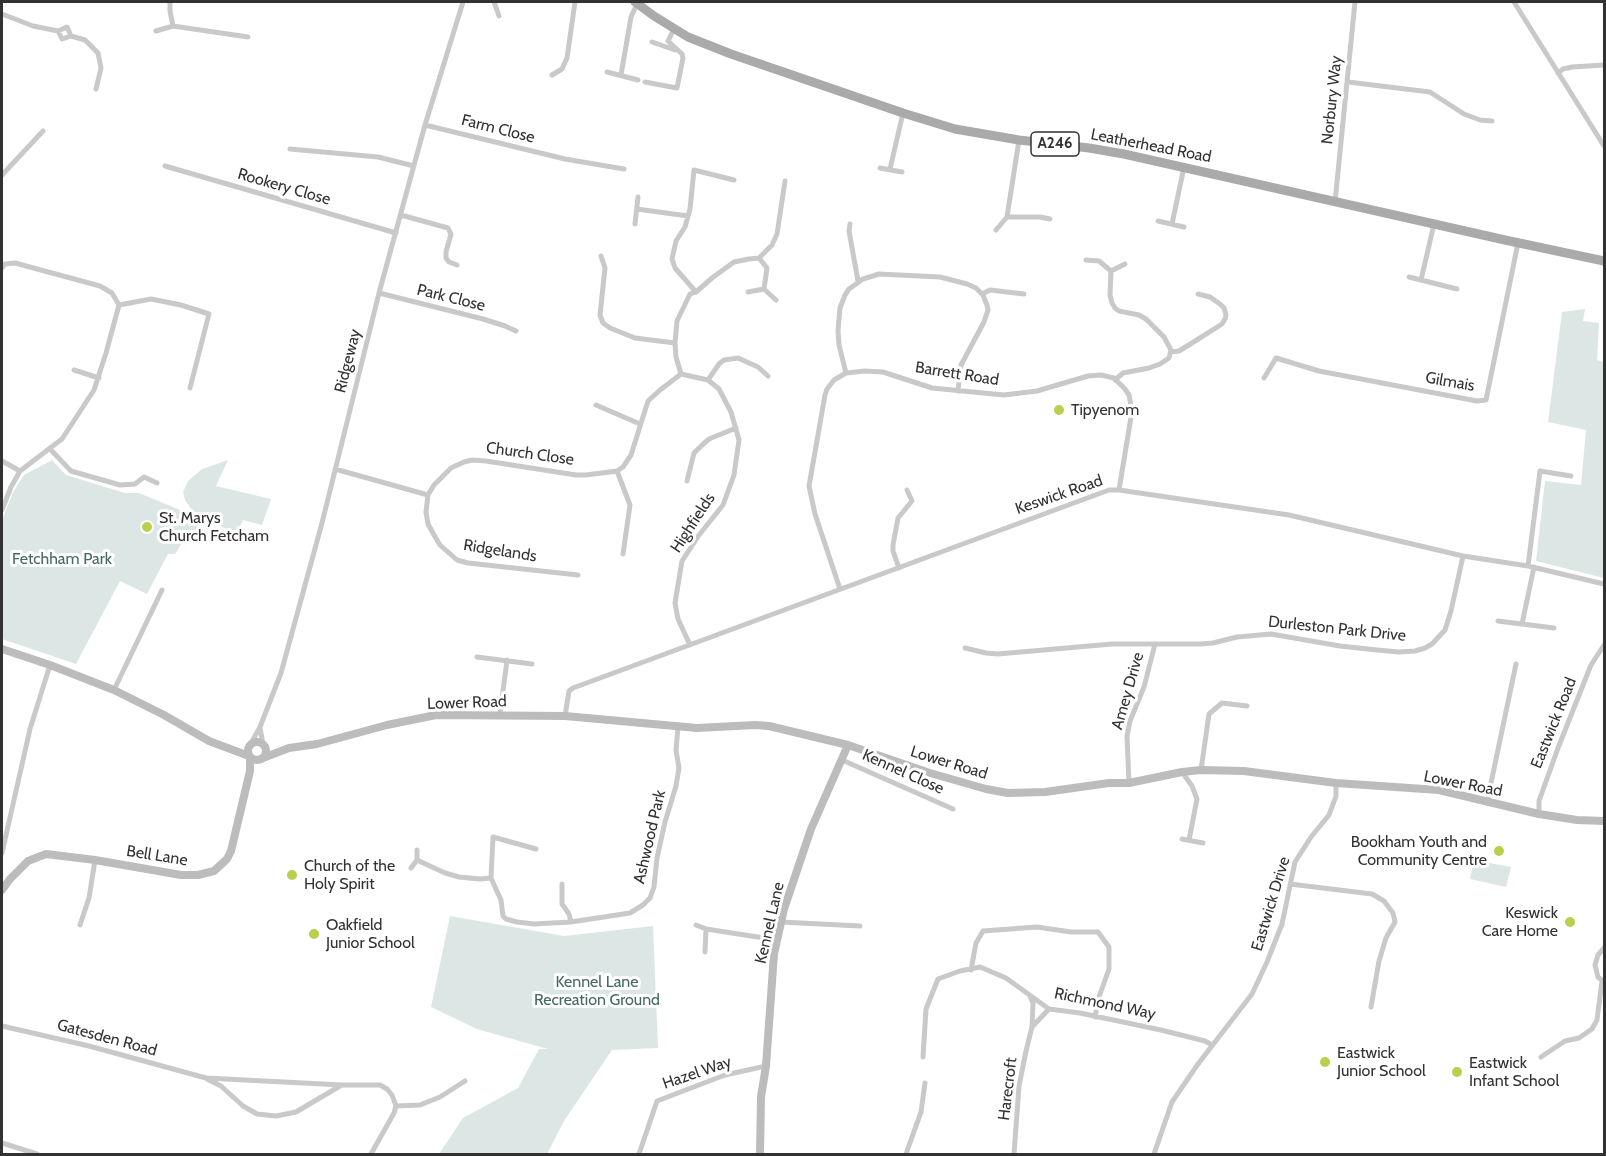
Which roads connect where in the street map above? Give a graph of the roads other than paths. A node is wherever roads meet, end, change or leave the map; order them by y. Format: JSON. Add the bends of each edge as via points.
{"nodes":[{"id":1,"x":170,"y":2,"type":"edge"},
{"id":2,"x":463,"y":2,"type":"edge"},
{"id":3,"x":494,"y":2,"type":"edge"},
{"id":4,"x":575,"y":2,"type":"edge"},
{"id":5,"x":636,"y":2,"type":"edge"},
{"id":6,"x":1355,"y":2,"type":"edge"},
{"id":7,"x":1514,"y":2,"type":"edge"},
{"id":8,"x":2,"y":14,"type":"edge"},
{"id":9,"x":499,"y":16,"type":"dead end"},
{"id":10,"x":173,"y":26,"type":"junction"},
{"id":11,"x":674,"y":29,"type":"junction"},
{"id":12,"x":58,"y":31,"type":"junction"},
{"id":13,"x":156,"y":31,"type":"dead end"},
{"id":14,"x":71,"y":36,"type":"junction"},
{"id":15,"x":248,"y":37,"type":"dead end"},
{"id":16,"x":652,"y":42,"type":"dead end"},
{"id":17,"x":677,"y":50,"type":"junction"},
{"id":18,"x":1605,"y":65,"type":"edge"},
{"id":19,"x":607,"y":72,"type":"dead end"},
{"id":20,"x":1558,"y":73,"type":"junction"},
{"id":21,"x":552,"y":75,"type":"dead end"},
{"id":22,"x":621,"y":75,"type":"junction"},
{"id":23,"x":638,"y":80,"type":"dead end"},
{"id":24,"x":645,"y":82,"type":"dead end"},
{"id":25,"x":1348,"y":82,"type":"junction"},
{"id":26,"x":96,"y":89,"type":"dead end"},
{"id":27,"x":903,"y":113,"type":"junction"},
{"id":28,"x":1492,"y":121,"type":"dead end"},
{"id":29,"x":424,"y":125,"type":"junction"},
{"id":30,"x":43,"y":130,"type":"dead end"},
{"id":31,"x":1019,"y":140,"type":"junction"},
{"id":32,"x":1605,"y":146,"type":"edge"},
{"id":33,"x":290,"y":149,"type":"dead end"},
{"id":34,"x":165,"y":166,"type":"dead end"},
{"id":35,"x":414,"y":166,"type":"junction"},
{"id":36,"x":1184,"y":167,"type":"junction"},
{"id":37,"x":880,"y":168,"type":"dead end"},
{"id":38,"x":624,"y":169,"type":"dead end"},
{"id":39,"x":890,"y":169,"type":"junction"},
{"id":40,"x":902,"y":172,"type":"dead end"},
{"id":41,"x":2,"y":175,"type":"edge"},
{"id":42,"x":734,"y":180,"type":"dead end"},
{"id":43,"x":784,"y":182,"type":"dead end"},
{"id":44,"x":638,"y":197,"type":"dead end"},
{"id":45,"x":1335,"y":202,"type":"junction"},
{"id":46,"x":637,"y":210,"type":"junction"},
{"id":47,"x":401,"y":215,"type":"junction"},
{"id":48,"x":688,"y":216,"type":"junction"},
{"id":49,"x":1007,"y":217,"type":"junction"},
{"id":50,"x":1050,"y":219,"type":"dead end"},
{"id":51,"x":1158,"y":221,"type":"dead end"},
{"id":52,"x":635,"y":224,"type":"dead end"},
{"id":53,"x":850,"y":224,"type":"dead end"},
{"id":54,"x":1172,"y":224,"type":"junction"},
{"id":55,"x":1434,"y":224,"type":"junction"},
{"id":56,"x":1184,"y":227,"type":"dead end"},
{"id":57,"x":996,"y":230,"type":"dead end"},
{"id":58,"x":396,"y":233,"type":"junction"},
{"id":59,"x":1518,"y":243,"type":"junction"},
{"id":60,"x":601,"y":256,"type":"dead end"},
{"id":61,"x":759,"y":258,"type":"junction"},
{"id":62,"x":1090,"y":258,"type":"dead end"},
{"id":63,"x":1605,"y":261,"type":"edge"},
{"id":64,"x":1125,"y":264,"type":"dead end"},
{"id":65,"x":457,"y":265,"type":"dead end"},
{"id":66,"x":2,"y":268,"type":"edge"},
{"id":67,"x":1111,"y":271,"type":"junction"},
{"id":68,"x":1409,"y":277,"type":"dead end"},
{"id":69,"x":1422,"y":280,"type":"junction"},
{"id":70,"x":858,"y":281,"type":"junction"},
{"id":71,"x":1012,"y":284,"type":"dead end"},
{"id":72,"x":764,"y":289,"type":"junction"},
{"id":73,"x":1457,"y":289,"type":"dead end"},
{"id":74,"x":696,"y":292,"type":"junction"},
{"id":75,"x":748,"y":292,"type":"dead end"},
{"id":76,"x":1011,"y":292,"type":"junction"},
{"id":77,"x":379,"y":293,"type":"junction"},
{"id":78,"x":982,"y":294,"type":"junction"},
{"id":79,"x":1024,"y":294,"type":"dead end"},
{"id":80,"x":1198,"y":294,"type":"dead end"},
{"id":81,"x":776,"y":300,"type":"dead end"},
{"id":82,"x":119,"y":305,"type":"junction"},
{"id":83,"x":516,"y":331,"type":"dead end"},
{"id":84,"x":675,"y":343,"type":"junction"},
{"id":85,"x":1171,"y":351,"type":"junction"},
{"id":86,"x":74,"y":370,"type":"dead end"},
{"id":87,"x":846,"y":373,"type":"junction"},
{"id":88,"x":681,"y":374,"type":"junction"},
{"id":89,"x":768,"y":376,"type":"dead end"},
{"id":90,"x":99,"y":378,"type":"junction"},
{"id":91,"x":1264,"y":378,"type":"dead end"},
{"id":92,"x":708,"y":380,"type":"junction"},
{"id":93,"x":1115,"y":380,"type":"junction"},
{"id":94,"x":190,"y":388,"type":"dead end"},
{"id":95,"x":958,"y":391,"type":"junction"},
{"id":96,"x":596,"y":405,"type":"dead end"},
{"id":97,"x":640,"y":424,"type":"junction"},
{"id":98,"x":819,"y":425,"type":"junction"},
{"id":99,"x":828,"y":426,"type":"dead end"},
{"id":100,"x":736,"y":428,"type":"junction"},
{"id":101,"x":50,"y":449,"type":"junction"},
{"id":102,"x":2,"y":461,"type":"edge"},
{"id":103,"x":335,"y":469,"type":"junction"},
{"id":104,"x":20,"y":471,"type":"junction"},
{"id":105,"x":616,"y":471,"type":"junction"},
{"id":106,"x":1571,"y":476,"type":"dead end"},
{"id":107,"x":687,"y":481,"type":"dead end"},
{"id":108,"x":157,"y":483,"type":"dead end"},
{"id":109,"x":907,"y":490,"type":"dead end"},
{"id":110,"x":1119,"y":490,"type":"junction"},
{"id":111,"x":428,"y":495,"type":"junction"},
{"id":112,"x":2,"y":510,"type":"edge"},
{"id":113,"x":623,"y":554,"type":"dead end"},
{"id":114,"x":1463,"y":556,"type":"junction"},
{"id":115,"x":1531,"y":566,"type":"junction"},
{"id":116,"x":899,"y":568,"type":"junction"},
{"id":117,"x":578,"y":575,"type":"dead end"},
{"id":118,"x":1605,"y":584,"type":"edge"},
{"id":119,"x":840,"y":589,"type":"junction"},
{"id":120,"x":162,"y":590,"type":"dead end"},
{"id":121,"x":1498,"y":621,"type":"dead end"},
{"id":122,"x":1522,"y":624,"type":"junction"},
{"id":123,"x":1554,"y":628,"type":"dead end"},
{"id":124,"x":1155,"y":644,"type":"junction"},
{"id":125,"x":690,"y":645,"type":"junction"},
{"id":126,"x":1605,"y":645,"type":"edge"},
{"id":127,"x":965,"y":648,"type":"dead end"},
{"id":128,"x":2,"y":649,"type":"edge"},
{"id":129,"x":477,"y":657,"type":"dead end"},
{"id":130,"x":507,"y":660,"type":"junction"},
{"id":131,"x":532,"y":664,"type":"dead end"},
{"id":132,"x":1516,"y":664,"type":"dead end"},
{"id":133,"x":50,"y":665,"type":"junction"},
{"id":134,"x":114,"y":690,"type":"junction"},
{"id":135,"x":1246,"y":706,"type":"dead end"},
{"id":136,"x":500,"y":714,"type":"junction"},
{"id":137,"x":565,"y":716,"type":"junction"},
{"id":138,"x":260,"y":726,"type":"junction"},
{"id":139,"x":678,"y":727,"type":"junction"},
{"id":140,"x":263,"y":744,"type":"junction"},
{"id":141,"x":848,"y":744,"type":"junction"},
{"id":142,"x":250,"y":745,"type":"junction"},
{"id":143,"x":289,"y":748,"type":"junction"},
{"id":144,"x":230,"y":749,"type":"junction"},
{"id":145,"x":250,"y":756,"type":"junction"},
{"id":146,"x":261,"y":759,"type":"junction"},
{"id":147,"x":842,"y":759,"type":"junction"},
{"id":148,"x":1201,"y":770,"type":"junction"},
{"id":149,"x":250,"y":771,"type":"junction"},
{"id":150,"x":1182,"y":772,"type":"junction"},
{"id":151,"x":1129,"y":783,"type":"junction"},
{"id":152,"x":1336,"y":783,"type":"junction"},
{"id":153,"x":1487,"y":802,"type":"junction"},
{"id":154,"x":953,"y":809,"type":"dead end"},
{"id":155,"x":1539,"y":814,"type":"junction"},
{"id":156,"x":1605,"y":821,"type":"edge"},
{"id":157,"x":1182,"y":839,"type":"dead end"},
{"id":158,"x":1189,"y":840,"type":"junction"},
{"id":159,"x":1203,"y":843,"type":"dead end"},
{"id":160,"x":536,"y":849,"type":"dead end"},
{"id":161,"x":417,"y":850,"type":"dead end"},
{"id":162,"x":2,"y":853,"type":"edge"},
{"id":163,"x":95,"y":860,"type":"junction"},
{"id":164,"x":417,"y":860,"type":"junction"},
{"id":165,"x":411,"y":868,"type":"dead end"},
{"id":166,"x":491,"y":878,"type":"junction"},
{"id":167,"x":562,"y":884,"type":"dead end"},
{"id":168,"x":1290,"y":884,"type":"junction"},
{"id":169,"x":2,"y":890,"type":"edge"},
{"id":170,"x":571,"y":922,"type":"junction"},
{"id":171,"x":781,"y":922,"type":"junction"},
{"id":172,"x":80,"y":925,"type":"dead end"},
{"id":173,"x":696,"y":926,"type":"dead end"},
{"id":174,"x":860,"y":926,"type":"dead end"},
{"id":175,"x":706,"y":929,"type":"junction"},
{"id":176,"x":777,"y":940,"type":"junction"},
{"id":177,"x":1605,"y":948,"type":"edge"},
{"id":178,"x":705,"y":952,"type":"dead end"},
{"id":179,"x":971,"y":970,"type":"junction"},
{"id":180,"x":1603,"y":982,"type":"edge"},
{"id":181,"x":1028,"y":993,"type":"junction"},
{"id":182,"x":1371,"y":1007,"type":"dead end"},
{"id":183,"x":1049,"y":1009,"type":"junction"},
{"id":184,"x":1095,"y":1017,"type":"junction"},
{"id":185,"x":2,"y":1026,"type":"edge"},
{"id":186,"x":1032,"y":1027,"type":"junction"},
{"id":187,"x":1212,"y":1045,"type":"junction"},
{"id":188,"x":923,"y":1057,"type":"dead end"},
{"id":189,"x":1541,"y":1057,"type":"dead end"},
{"id":190,"x":766,"y":1066,"type":"junction"},
{"id":191,"x":206,"y":1078,"type":"junction"},
{"id":192,"x":465,"y":1081,"type":"dead end"},
{"id":193,"x":925,"y":1083,"type":"dead end"},
{"id":194,"x":342,"y":1085,"type":"junction"},
{"id":195,"x":396,"y":1106,"type":"junction"},
{"id":196,"x":2,"y":1143,"type":"edge"},
{"id":197,"x":37,"y":1155,"type":"edge"},
{"id":198,"x":371,"y":1155,"type":"edge"},
{"id":199,"x":639,"y":1155,"type":"edge"},
{"id":200,"x":760,"y":1155,"type":"edge"},
{"id":201,"x":906,"y":1155,"type":"edge"},
{"id":202,"x":1014,"y":1155,"type":"edge"},
{"id":203,"x":1154,"y":1155,"type":"edge"}],
"edges":[{"from":1,"to":10,"type":"street"},
{"from":2,"to":29,"type":"street","name":"Ridgeway"},
{"from":3,"to":9,"type":"street"},
{"from":4,"to":21,"type":"street","via":[[567,58],[562,69]]},
{"from":5,"to":11,"type":"main road","name":"Leatherhead Road","number":"A246"},
{"from":5,"to":22,"type":"street"},
{"from":6,"to":25,"type":"street","name":"Norbury Way"},
{"from":7,"to":20,"type":"street"},
{"from":8,"to":12,"type":"street"},
{"from":10,"to":13,"type":"street"},
{"from":10,"to":15,"type":"street"},
{"from":11,"to":17,"type":"street","via":[[669,41]]},
{"from":11,"to":27,"type":"main road","name":"Leatherhead Road","number":"A246","via":[[731,54]]},
{"from":12,"to":14,"type":"street","via":[[62,39]]},
{"from":12,"to":14,"type":"street","via":[[67,27]]},
{"from":14,"to":26,"type":"street","via":[[85,40],[98,53],[101,68]]},
{"from":16,"to":17,"type":"street"},
{"from":17,"to":24,"type":"street","via":[[683,58],[677,88]]},
{"from":18,"to":20,"type":"street","via":[[1572,67]]},
{"from":19,"to":22,"type":"street"},
{"from":20,"to":32,"type":"street"},
{"from":22,"to":23,"type":"street"},
{"from":25,"to":28,"type":"street","via":[[1430,92],[1464,114]]},
{"from":25,"to":45,"type":"street","name":"Norbury Way"},
{"from":27,"to":31,"type":"main road","name":"Leatherhead Road","number":"A246","via":[[956,129]]},
{"from":27,"to":39,"type":"street"},
{"from":29,"to":35,"type":"street","name":"Ridgeway"},
{"from":29,"to":38,"type":"street","name":"Farm Close"},
{"from":30,"to":41,"type":"street"},
{"from":31,"to":36,"type":"main road","name":"Leatherhead Road","number":"A246","via":[[1089,148]]},
{"from":31,"to":49,"type":"street"},
{"from":33,"to":35,"type":"street","via":[[378,157]]},
{"from":34,"to":58,"type":"street","name":"Rookery Close"},
{"from":35,"to":47,"type":"street","name":"Ridgeway"},
{"from":36,"to":45,"type":"main road","name":"Leatherhead Road","number":"A246"},
{"from":36,"to":54,"type":"street"},
{"from":37,"to":39,"type":"street"},
{"from":39,"to":40,"type":"street"},
{"from":42,"to":48,"type":"street","via":[[694,170]]},
{"from":43,"to":61,"type":"street","via":[[777,234]]},
{"from":44,"to":46,"type":"street"},
{"from":45,"to":55,"type":"main road","name":"Leatherhead Road","number":"A246"},
{"from":46,"to":48,"type":"street"},
{"from":46,"to":52,"type":"street"},
{"from":47,"to":58,"type":"street","name":"Ridgeway"},
{"from":47,"to":65,"type":"street","via":[[448,228],[451,234],[446,258]]},
{"from":48,"to":74,"type":"street","via":[[672,259]]},
{"from":49,"to":50,"type":"street"},
{"from":49,"to":57,"type":"street"},
{"from":51,"to":54,"type":"street"},
{"from":53,"to":70,"type":"street"},
{"from":54,"to":56,"type":"street"},
{"from":55,"to":59,"type":"main road","name":"Leatherhead Road","number":"A246"},
{"from":55,"to":69,"type":"street"},
{"from":58,"to":77,"type":"street","name":"Ridgeway"},
{"from":59,"to":63,"type":"main road","name":"Leatherhead Road","number":"A246"},
{"from":59,"to":91,"type":"street","name":"Gilmais","via":[[1486,400],[1319,371],[1276,358]]},
{"from":60,"to":84,"type":"street","via":[[605,268],[600,315],[603,323],[635,338]]},
{"from":61,"to":72,"type":"street","via":[[767,268]]},
{"from":61,"to":74,"type":"street","via":[[734,262]]},
{"from":62,"to":67,"type":"street"},
{"from":64,"to":67,"type":"street"},
{"from":66,"to":82,"type":"street","via":[[15,263],[100,286],[112,293]]},
{"from":67,"to":85,"type":"street","via":[[1110,300],[1114,308],[1146,319],[1164,337]]},
{"from":68,"to":69,"type":"street"},
{"from":69,"to":73,"type":"street"},
{"from":70,"to":78,"type":"street","via":[[879,274],[940,278],[972,286]]},
{"from":70,"to":87,"type":"street","via":[[845,295],[838,320]]},
{"from":71,"to":76,"type":"street"},
{"from":72,"to":75,"type":"street"},
{"from":72,"to":81,"type":"street"},
{"from":74,"to":84,"type":"street","via":[[690,294],[677,321]]},
{"from":76,"to":78,"type":"street","via":[[990,290]]},
{"from":76,"to":79,"type":"street"},
{"from":77,"to":83,"type":"street","name":"Park Close"},
{"from":77,"to":103,"type":"street","name":"Ridgeway"},
{"from":78,"to":95,"type":"street","via":[[987,305],[986,317],[961,365]]},
{"from":80,"to":85,"type":"street","via":[[1220,304],[1225,319],[1179,351]]},
{"from":82,"to":90,"type":"street"},
{"from":82,"to":94,"type":"street","via":[[151,299],[209,314]]},
{"from":84,"to":88,"type":"street"},
{"from":85,"to":93,"type":"street","via":[[1160,364],[1123,373]]},
{"from":86,"to":90,"type":"street"},
{"from":87,"to":95,"type":"street","name":"Barrett Road","via":[[883,372],[921,385]]},
{"from":87,"to":98,"type":"street","via":[[827,389]]},
{"from":88,"to":92,"type":"street"},
{"from":88,"to":97,"type":"street","via":[[648,401]]},
{"from":89,"to":92,"type":"street","via":[[738,358],[724,360]]},
{"from":90,"to":101,"type":"street","via":[[71,427]]},
{"from":92,"to":100,"type":"street","name":"Highfields","via":[[724,396]]},
{"from":93,"to":95,"type":"street","name":"Barrett Road","via":[[1088,376],[1004,396]]},
{"from":93,"to":110,"type":"street","via":[[1129,396],[1132,411]]},
{"from":96,"to":97,"type":"street"},
{"from":97,"to":105,"type":"street","via":[[631,454]]},
{"from":98,"to":99,"type":"street"},
{"from":98,"to":119,"type":"street","via":[[809,488]]},
{"from":100,"to":107,"type":"street","via":[[709,439],[694,453]]},
{"from":100,"to":125,"type":"street","name":"Highfields","via":[[739,440],[734,475],[723,505],[699,535],[680,570],[675,603]]},
{"from":101,"to":104,"type":"street"},
{"from":101,"to":108,"type":"street","via":[[71,471],[120,485],[135,484],[144,477]]},
{"from":102,"to":104,"type":"street"},
{"from":103,"to":111,"type":"street"},
{"from":103,"to":138,"type":"street","name":"Ridgeway","via":[[281,673]]},
{"from":104,"to":112,"type":"street"},
{"from":105,"to":111,"type":"street","name":"Church Close","via":[[576,475],[472,460],[451,468]]},
{"from":105,"to":113,"type":"street","via":[[630,505]]},
{"from":106,"to":115,"type":"street","via":[[1540,471]]},
{"from":109,"to":116,"type":"street","via":[[914,498],[900,514],[895,529],[893,551]]},
{"from":110,"to":114,"type":"street","name":"Keswick Road","via":[[1289,515]]},
{"from":110,"to":116,"type":"street","name":"Keswick Road","via":[[1109,490]]},
{"from":111,"to":117,"type":"street","name":"Ridgelands","via":[[426,512],[434,536],[457,560]]},
{"from":114,"to":115,"type":"street","name":"Keswick Road"},
{"from":114,"to":124,"type":"street","name":"Durleston Park Drive","via":[[1449,623],[1439,637],[1415,651],[1340,646],[1271,634],[1213,643]]},
{"from":115,"to":118,"type":"street","name":"Keswick Road"},
{"from":115,"to":122,"type":"street"},
{"from":116,"to":119,"type":"street","name":"Keswick Road"},
{"from":119,"to":125,"type":"street","name":"Keswick Road"},
{"from":120,"to":134,"type":"street"},
{"from":121,"to":122,"type":"street"},
{"from":122,"to":123,"type":"street"},
{"from":124,"to":127,"type":"street","name":"Durleston Park Drive","via":[[1086,645],[998,654]]},
{"from":124,"to":151,"type":"street","name":"Amey Drive","via":[[1127,736]]},
{"from":125,"to":137,"type":"street","name":"Keswick Road","via":[[571,689]]},
{"from":126,"to":155,"type":"street","name":"Eastwick Road","via":[[1592,665],[1558,748],[1539,801]]},
{"from":128,"to":133,"type":"street"},
{"from":129,"to":130,"type":"street"},
{"from":130,"to":131,"type":"street"},
{"from":130,"to":136,"type":"street"},
{"from":132,"to":153,"type":"street"},
{"from":133,"to":134,"type":"street"},
{"from":133,"to":162,"type":"street","via":[[30,729]]},
{"from":134,"to":144,"type":"street"},
{"from":135,"to":148,"type":"street","via":[[1222,703],[1209,714]]},
{"from":136,"to":137,"type":"street","name":"Lower Road"},
{"from":136,"to":143,"type":"street","name":"Lower Road","via":[[436,715]]},
{"from":137,"to":139,"type":"street","name":"Lower Road"},
{"from":138,"to":140,"type":"street"},
{"from":138,"to":142,"type":"street","name":"Ridgeway"},
{"from":139,"to":141,"type":"street","name":"Lower Road","via":[[769,726]]},
{"from":139,"to":170,"type":"street","name":"Ashwood Park","via":[[678,768],[650,897],[630,913]]},
{"from":140,"to":142,"type":"street","name":"Lower Road"},
{"from":140,"to":143,"type":"street","name":"Lower Road"},
{"from":140,"to":146,"type":"street","via":[[266,753]]},
{"from":141,"to":147,"type":"street","name":"Kennel Lane"},
{"from":141,"to":151,"type":"street","name":"Lower Road","via":[[994,791],[1030,793]]},
{"from":142,"to":144,"type":"street","name":"Lower Road"},
{"from":142,"to":145,"type":"street"},
{"from":143,"to":146,"type":"street","name":"Lower Road"},
{"from":144,"to":145,"type":"street"},
{"from":145,"to":146,"type":"street"},
{"from":145,"to":149,"type":"street","name":"Bell Lane"},
{"from":146,"to":149,"type":"street","name":"Bell Lane"},
{"from":147,"to":154,"type":"street","name":"Kennel Close"},
{"from":147,"to":171,"type":"street","name":"Kennel Lane","via":[[811,829]]},
{"from":148,"to":150,"type":"street","name":"Lower Road"},
{"from":148,"to":152,"type":"street","name":"Lower Road","via":[[1244,771]]},
{"from":149,"to":163,"type":"street","name":"Bell Lane","via":[[231,851],[214,871],[181,875]]},
{"from":150,"to":151,"type":"street","name":"Lower Road"},
{"from":150,"to":158,"type":"street","via":[[1197,799]]},
{"from":152,"to":153,"type":"street","name":"Lower Road","via":[[1439,790]]},
{"from":152,"to":168,"type":"street","name":"Eastwick Drive","via":[[1329,815],[1295,862]]},
{"from":153,"to":155,"type":"street","name":"Lower Road"},
{"from":155,"to":156,"type":"street","name":"Lower Road"},
{"from":157,"to":158,"type":"street"},
{"from":158,"to":159,"type":"street"},
{"from":160,"to":166,"type":"street","name":"Ashwood Park","via":[[493,837]]},
{"from":161,"to":164,"type":"street"},
{"from":163,"to":169,"type":"street","name":"Bell Lane","via":[[46,854],[28,861]]},
{"from":163,"to":172,"type":"street"},
{"from":164,"to":165,"type":"street"},
{"from":164,"to":166,"type":"street","via":[[459,877]]},
{"from":166,"to":170,"type":"street","name":"Ashwood Park","via":[[506,920]]},
{"from":167,"to":170,"type":"street","via":[[562,904]]},
{"from":168,"to":182,"type":"street","via":[[1372,894],[1393,913],[1395,922],[1379,961]]},
{"from":168,"to":187,"type":"street","name":"Eastwick Drive","via":[[1282,924],[1252,994]]},
{"from":171,"to":174,"type":"street"},
{"from":171,"to":176,"type":"street","name":"Kennel Lane"},
{"from":173,"to":175,"type":"street"},
{"from":175,"to":176,"type":"street"},
{"from":175,"to":178,"type":"street"},
{"from":176,"to":190,"type":"street","name":"Kennel Lane"},
{"from":177,"to":180,"type":"street","via":[[1596,965]]},
{"from":179,"to":181,"type":"street","name":"Richmond Way","via":[[980,967]]},
{"from":179,"to":184,"type":"street","via":[[982,931],[1037,927],[1098,932],[1109,947],[1109,969]]},
{"from":179,"to":188,"type":"street","name":"Richmond Way","via":[[938,979],[926,1009]]},
{"from":180,"to":189,"type":"street","via":[[1592,1029]]},
{"from":181,"to":183,"type":"street","name":"Richmond Way"},
{"from":181,"to":186,"type":"street","name":"Harecroft","via":[[1033,1004]]},
{"from":183,"to":184,"type":"street","name":"Richmond Way"},
{"from":183,"to":186,"type":"street"},
{"from":184,"to":187,"type":"street","name":"Richmond Way"},
{"from":185,"to":191,"type":"street","name":"Gatesden Road"},
{"from":186,"to":202,"type":"street","name":"Harecroft","via":[[1019,1086]]},
{"from":187,"to":203,"type":"street","name":"Eastwick Drive","via":[[1172,1102]]},
{"from":190,"to":199,"type":"street","name":"Hazel Way","via":[[725,1075],[657,1101]]},
{"from":190,"to":200,"type":"street","name":"Kennel Lane"},
{"from":191,"to":194,"type":"street","name":"Gatesden Road"},
{"from":191,"to":194,"type":"street","name":"Gatesden Road","via":[[257,1114],[276,1116],[296,1112]]},
{"from":192,"to":195,"type":"street","via":[[420,1105]]},
{"from":193,"to":201,"type":"street","via":[[921,1112]]},
{"from":194,"to":195,"type":"street","name":"Gatesden Road","via":[[380,1085],[392,1095]]},
{"from":195,"to":198,"type":"street"},
{"from":196,"to":197,"type":"street"}]}
